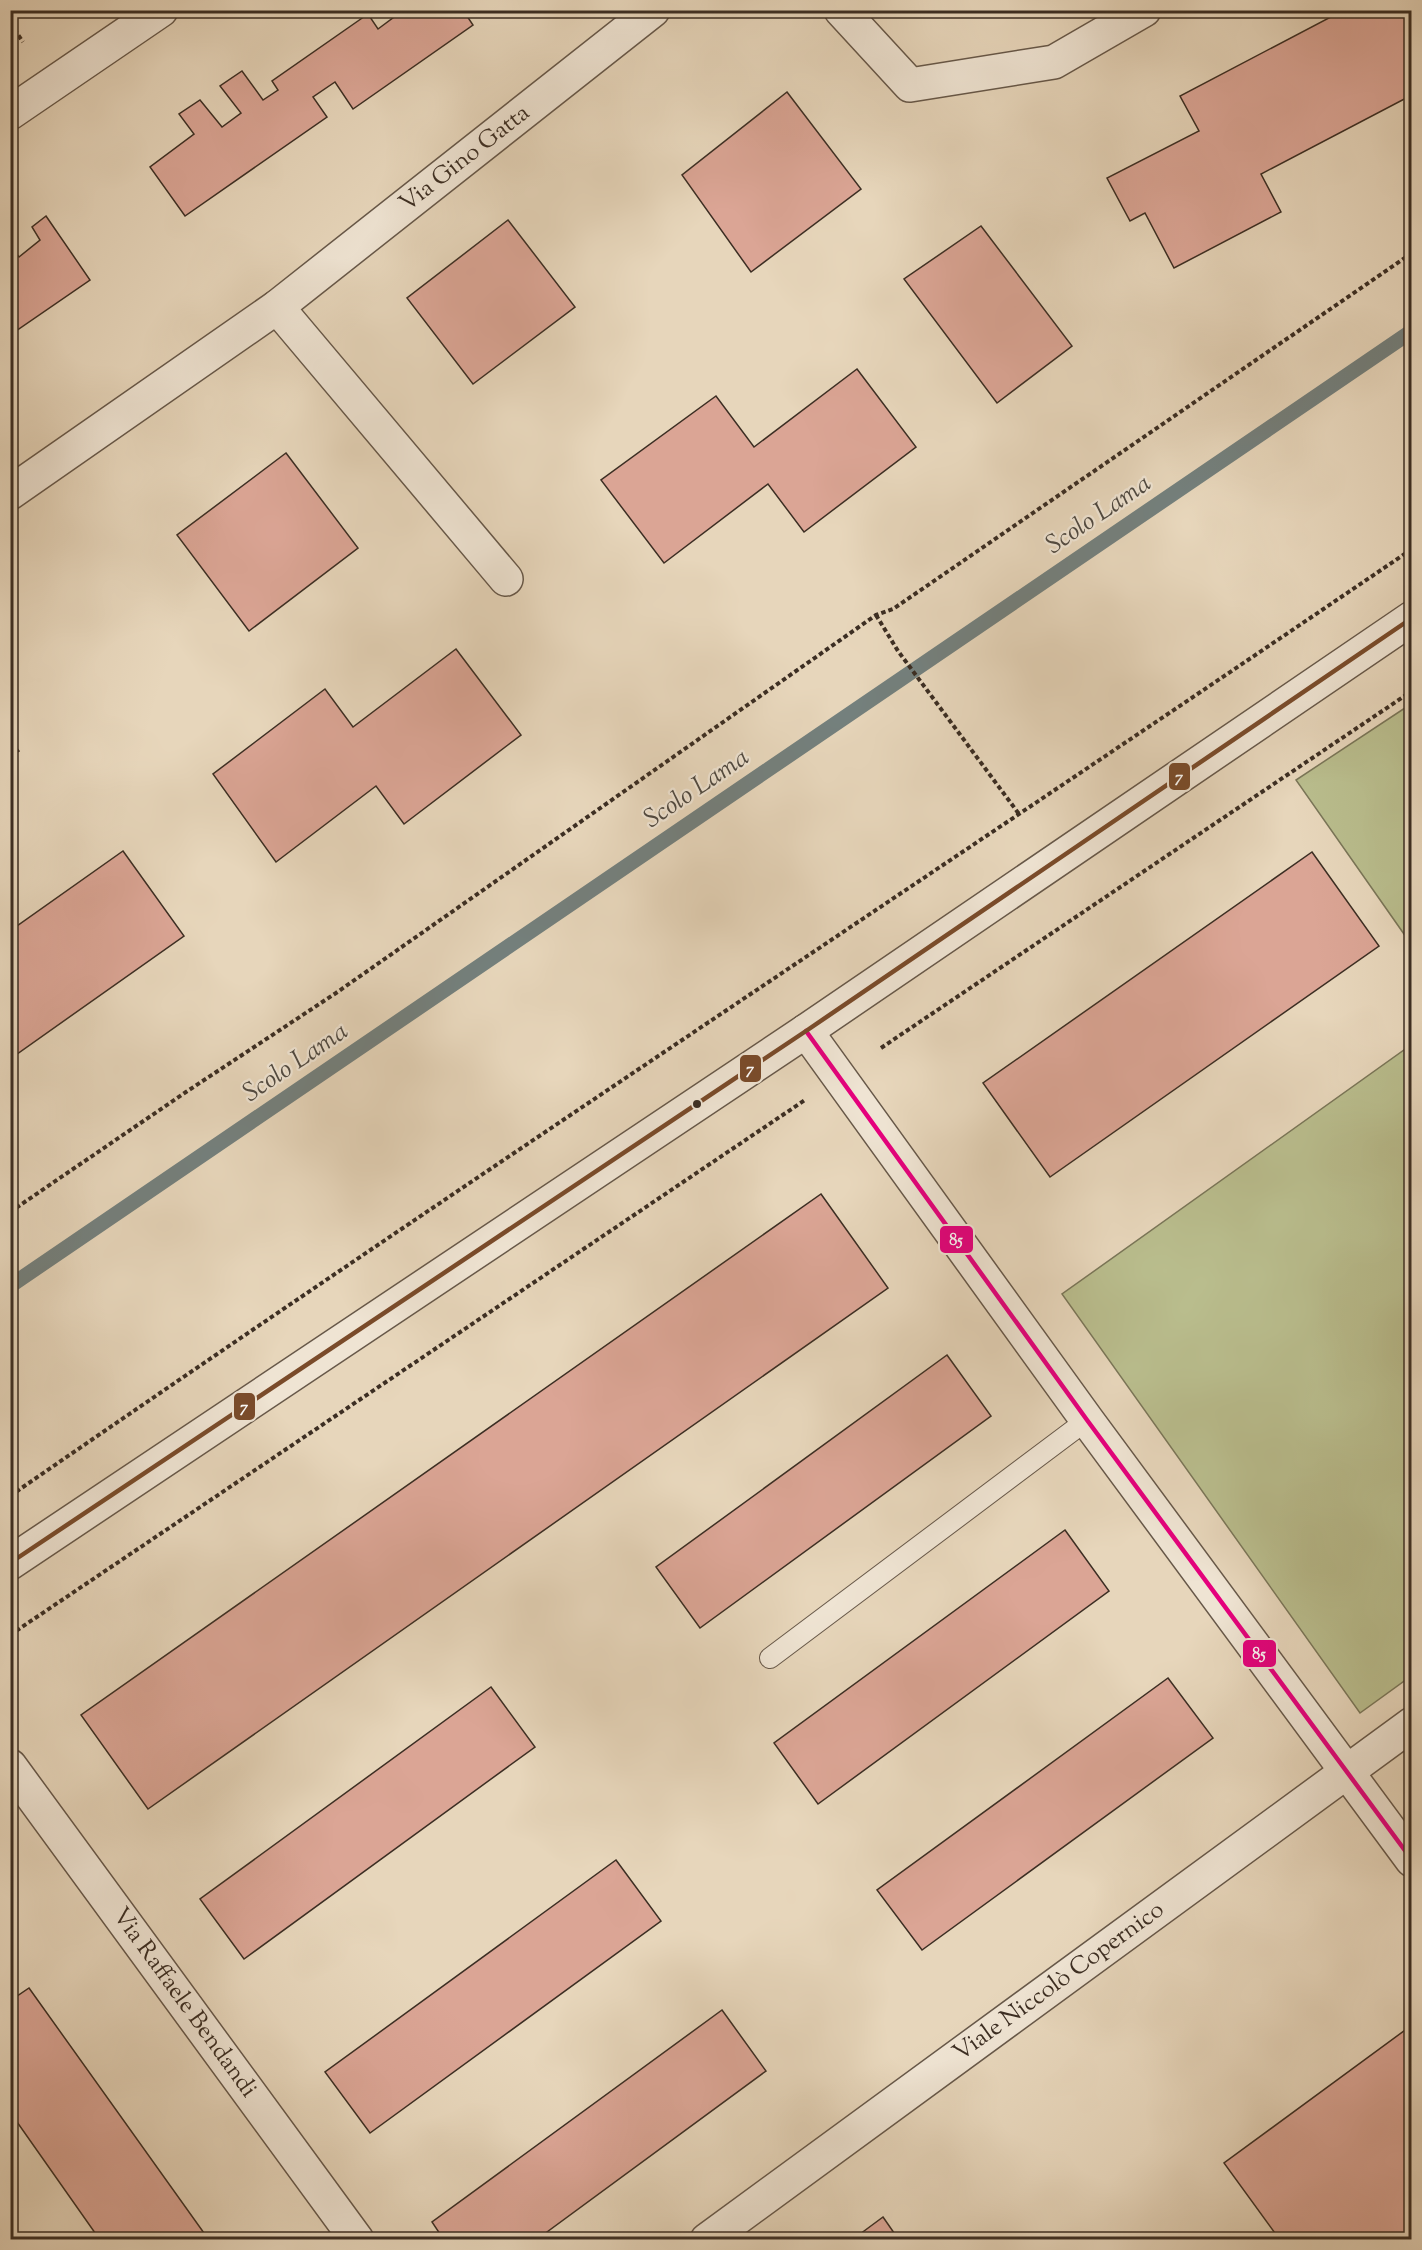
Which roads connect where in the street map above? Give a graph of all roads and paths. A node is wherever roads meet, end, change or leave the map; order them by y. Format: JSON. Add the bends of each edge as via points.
{"nodes":[{"id":1,"x":21,"y":10,"type":"edge"},
{"id":2,"x":161,"y":10,"type":"edge"},
{"id":3,"x":653,"y":10,"type":"edge"},
{"id":4,"x":841,"y":10,"type":"edge"},
{"id":5,"x":1144,"y":10,"type":"edge"},
{"id":6,"x":10,"y":17,"type":"edge"},
{"id":7,"x":10,"y":23,"type":"edge"},
{"id":8,"x":23,"y":42,"type":"dead end"},
{"id":9,"x":10,"y":113,"type":"edge"},
{"id":10,"x":1412,"y":254,"type":"edge"},
{"id":11,"x":277,"y":307,"type":"junction"},
{"id":12,"x":10,"y":493,"type":"edge"},
{"id":13,"x":1412,"y":549,"type":"edge"},
{"id":14,"x":506,"y":579,"type":"dead end"},
{"id":15,"x":876,"y":615,"type":"junction"},
{"id":16,"x":1412,"y":618,"type":"edge"},
{"id":17,"x":1412,"y":691,"type":"edge"},
{"id":18,"x":1019,"y":814,"type":"junction"},
{"id":19,"x":807,"y":1031,"type":"junction"},
{"id":20,"x":881,"y":1048,"type":"dead end"},
{"id":21,"x":813,"y":1094,"type":"dead end"},
{"id":22,"x":10,"y":1212,"type":"edge"},
{"id":23,"x":1087,"y":1420,"type":"junction"},
{"id":24,"x":10,"y":1496,"type":"edge"},
{"id":25,"x":10,"y":1563,"type":"edge"},
{"id":26,"x":10,"y":1635,"type":"edge"},
{"id":27,"x":770,"y":1658,"type":"dead end"},
{"id":28,"x":1412,"y":1724,"type":"edge"},
{"id":29,"x":10,"y":1766,"type":"edge"},
{"id":30,"x":1347,"y":1772,"type":"junction"},
{"id":31,"x":1412,"y":1860,"type":"edge"},
{"id":32,"x":357,"y":2240,"type":"edge"},
{"id":33,"x":707,"y":2240,"type":"edge"}],
"edges":[{"from":1,"to":6,"type":"path"},
{"from":2,"to":9,"type":"street"},
{"from":3,"to":11,"type":"street","name":"Via Gino Gatta"},
{"from":4,"to":5,"type":"street","via":[[910,85],[1054,62]]},
{"from":7,"to":8,"type":"path"},
{"from":10,"to":15,"type":"path","via":[[893,609]]},
{"from":11,"to":12,"type":"street","name":"Via Gino Gatta"},
{"from":11,"to":14,"type":"street"},
{"from":13,"to":18,"type":"path"},
{"from":15,"to":18,"type":"path","via":[[898,651]]},
{"from":15,"to":22,"type":"path","via":[[336,993]]},
{"from":16,"to":19,"type":"street"},
{"from":17,"to":20,"type":"path"},
{"from":18,"to":24,"type":"path","via":[[300,1296]]},
{"from":19,"to":23,"type":"street"},
{"from":19,"to":25,"type":"street"},
{"from":21,"to":26,"type":"path"},
{"from":23,"to":27,"type":"lane"},
{"from":23,"to":30,"type":"street"},
{"from":28,"to":30,"type":"street","name":"Viale Niccolò Copernico"},
{"from":29,"to":32,"type":"street","name":"Via Raffaele Bendandi"},
{"from":30,"to":31,"type":"street"},
{"from":30,"to":33,"type":"street","name":"Viale Niccolò Copernico"}]}
